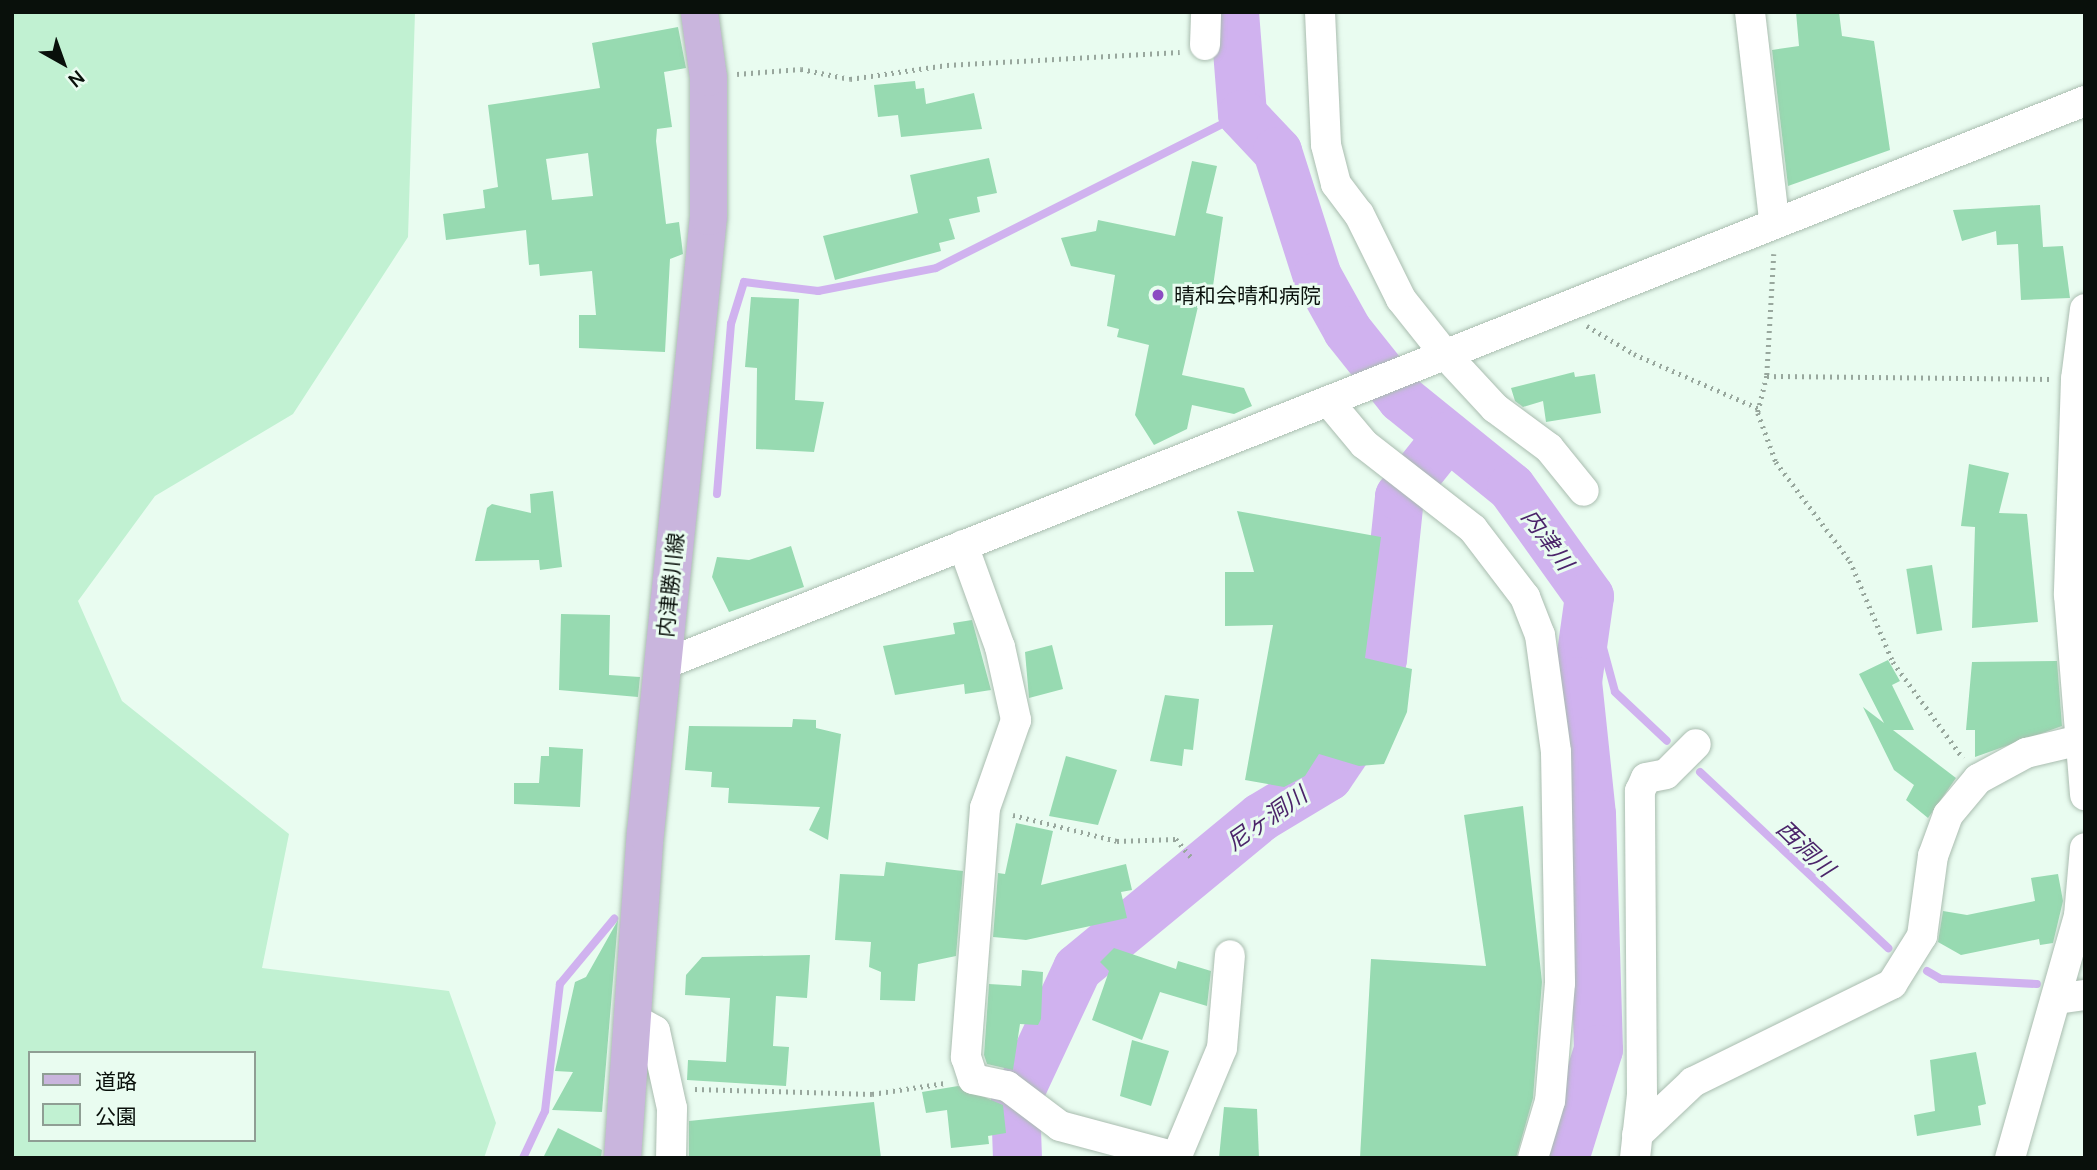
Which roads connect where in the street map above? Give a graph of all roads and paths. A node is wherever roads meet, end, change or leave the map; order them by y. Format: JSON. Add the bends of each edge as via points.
{"nodes":[{"id":1,"x":699,"y":12,"type":"edge"},
{"id":2,"x":1206,"y":12,"type":"edge"},
{"id":3,"x":1320,"y":12,"type":"edge"},
{"id":4,"x":1750,"y":12,"type":"edge"},
{"id":5,"x":1205,"y":46,"type":"joint"},
{"id":6,"x":708,"y":77,"type":"junction"},
{"id":7,"x":2084,"y":100,"type":"edge"},
{"id":8,"x":1771,"y":221,"type":"junction"},
{"id":9,"x":1569,"y":303,"type":"junction"},
{"id":10,"x":2085,"y":309,"type":"edge"},
{"id":11,"x":1444,"y":353,"type":"junction"},
{"id":12,"x":1767,"y":376,"type":"junction"},
{"id":13,"x":2076,"y":379,"type":"junction"},
{"id":14,"x":1328,"y":401,"type":"junction"},
{"id":15,"x":1760,"y":409,"type":"junction"},
{"id":16,"x":1584,"y":491,"type":"dead end"},
{"id":17,"x":963,"y":545,"type":"junction"},
{"id":18,"x":662,"y":665,"type":"junction"},
{"id":19,"x":2076,"y":741,"type":"junction"},
{"id":20,"x":1696,"y":744,"type":"dead end"},
{"id":21,"x":1978,"y":779,"type":"junction"},
{"id":22,"x":2085,"y":795,"type":"edge"},
{"id":23,"x":985,"y":808,"type":"junction"},
{"id":24,"x":2085,"y":848,"type":"edge"},
{"id":25,"x":1193,"y":859,"type":"dead end"},
{"id":26,"x":1230,"y":955,"type":"dead end"},
{"id":27,"x":2085,"y":995,"type":"edge"},
{"id":28,"x":2056,"y":999,"type":"junction"},
{"id":29,"x":632,"y":1018,"type":"junction"},
{"id":30,"x":973,"y":1079,"type":"junction"},
{"id":31,"x":667,"y":1088,"type":"junction"},
{"id":32,"x":1636,"y":1146,"type":"edge"},
{"id":33,"x":622,"y":1158,"type":"edge"},
{"id":34,"x":671,"y":1158,"type":"edge"},
{"id":35,"x":1176,"y":1158,"type":"edge"},
{"id":36,"x":1533,"y":1158,"type":"edge"},
{"id":37,"x":2010,"y":1158,"type":"edge"}],
"edges":[{"from":1,"to":6,"type":"main road","name":"内津勝川線"},
{"from":2,"to":5,"type":"street"},
{"from":3,"to":11,"type":"street","via":[[1326,145],[1336,184],[1359,214],[1401,299]]},
{"from":4,"to":8,"type":"street"},
{"from":5,"to":6,"type":"path","via":[[1158,58],[947,65],[850,79],[801,69]]},
{"from":6,"to":18,"type":"main road","name":"内津勝川線","via":[[708,216]]},
{"from":7,"to":8,"type":"street"},
{"from":8,"to":9,"type":"street"},
{"from":8,"to":12,"type":"path","via":[[1775,259]]},
{"from":9,"to":11,"type":"street"},
{"from":9,"to":15,"type":"path","via":[[1577,319],[1634,354]]},
{"from":10,"to":13,"type":"street"},
{"from":11,"to":14,"type":"street"},
{"from":11,"to":16,"type":"street","via":[[1495,408],[1549,448]]},
{"from":12,"to":13,"type":"path"},
{"from":12,"to":15,"type":"path"},
{"from":13,"to":19,"type":"street","via":[[2069,595]]},
{"from":14,"to":17,"type":"street"},
{"from":14,"to":36,"type":"street","via":[[1364,444],[1473,530],[1501,561],[1525,597],[1547,664],[1556,752],[1560,983],[1550,1101]]},
{"from":15,"to":21,"type":"path","via":[[1776,462],[1850,561],[1893,662]]},
{"from":17,"to":18,"type":"street"},
{"from":17,"to":23,"type":"street","via":[[1000,647],[1016,720]]},
{"from":18,"to":29,"type":"main road","name":"内津勝川線"},
{"from":19,"to":21,"type":"street","via":[[2026,753]]},
{"from":19,"to":22,"type":"street"},
{"from":20,"to":32,"type":"street","via":[[1666,775],[1646,778],[1640,791]]},
{"from":21,"to":32,"type":"street","via":[[1948,815],[1933,856],[1922,936],[1892,984],[1693,1082]]},
{"from":23,"to":25,"type":"path","via":[[1117,841],[1176,839]]},
{"from":23,"to":30,"type":"street","via":[[966,1057]]},
{"from":24,"to":28,"type":"street","via":[[2080,916]]},
{"from":26,"to":35,"type":"street","via":[[1222,1048]]},
{"from":27,"to":28,"type":"street"},
{"from":28,"to":37,"type":"street"},
{"from":29,"to":31,"type":"street","via":[[655,1031]]},
{"from":29,"to":33,"type":"main road","name":"内津勝川線"},
{"from":30,"to":31,"type":"path","via":[[872,1094]]},
{"from":30,"to":35,"type":"street","via":[[1007,1086],[1060,1126]]},
{"from":31,"to":34,"type":"street"}]}
